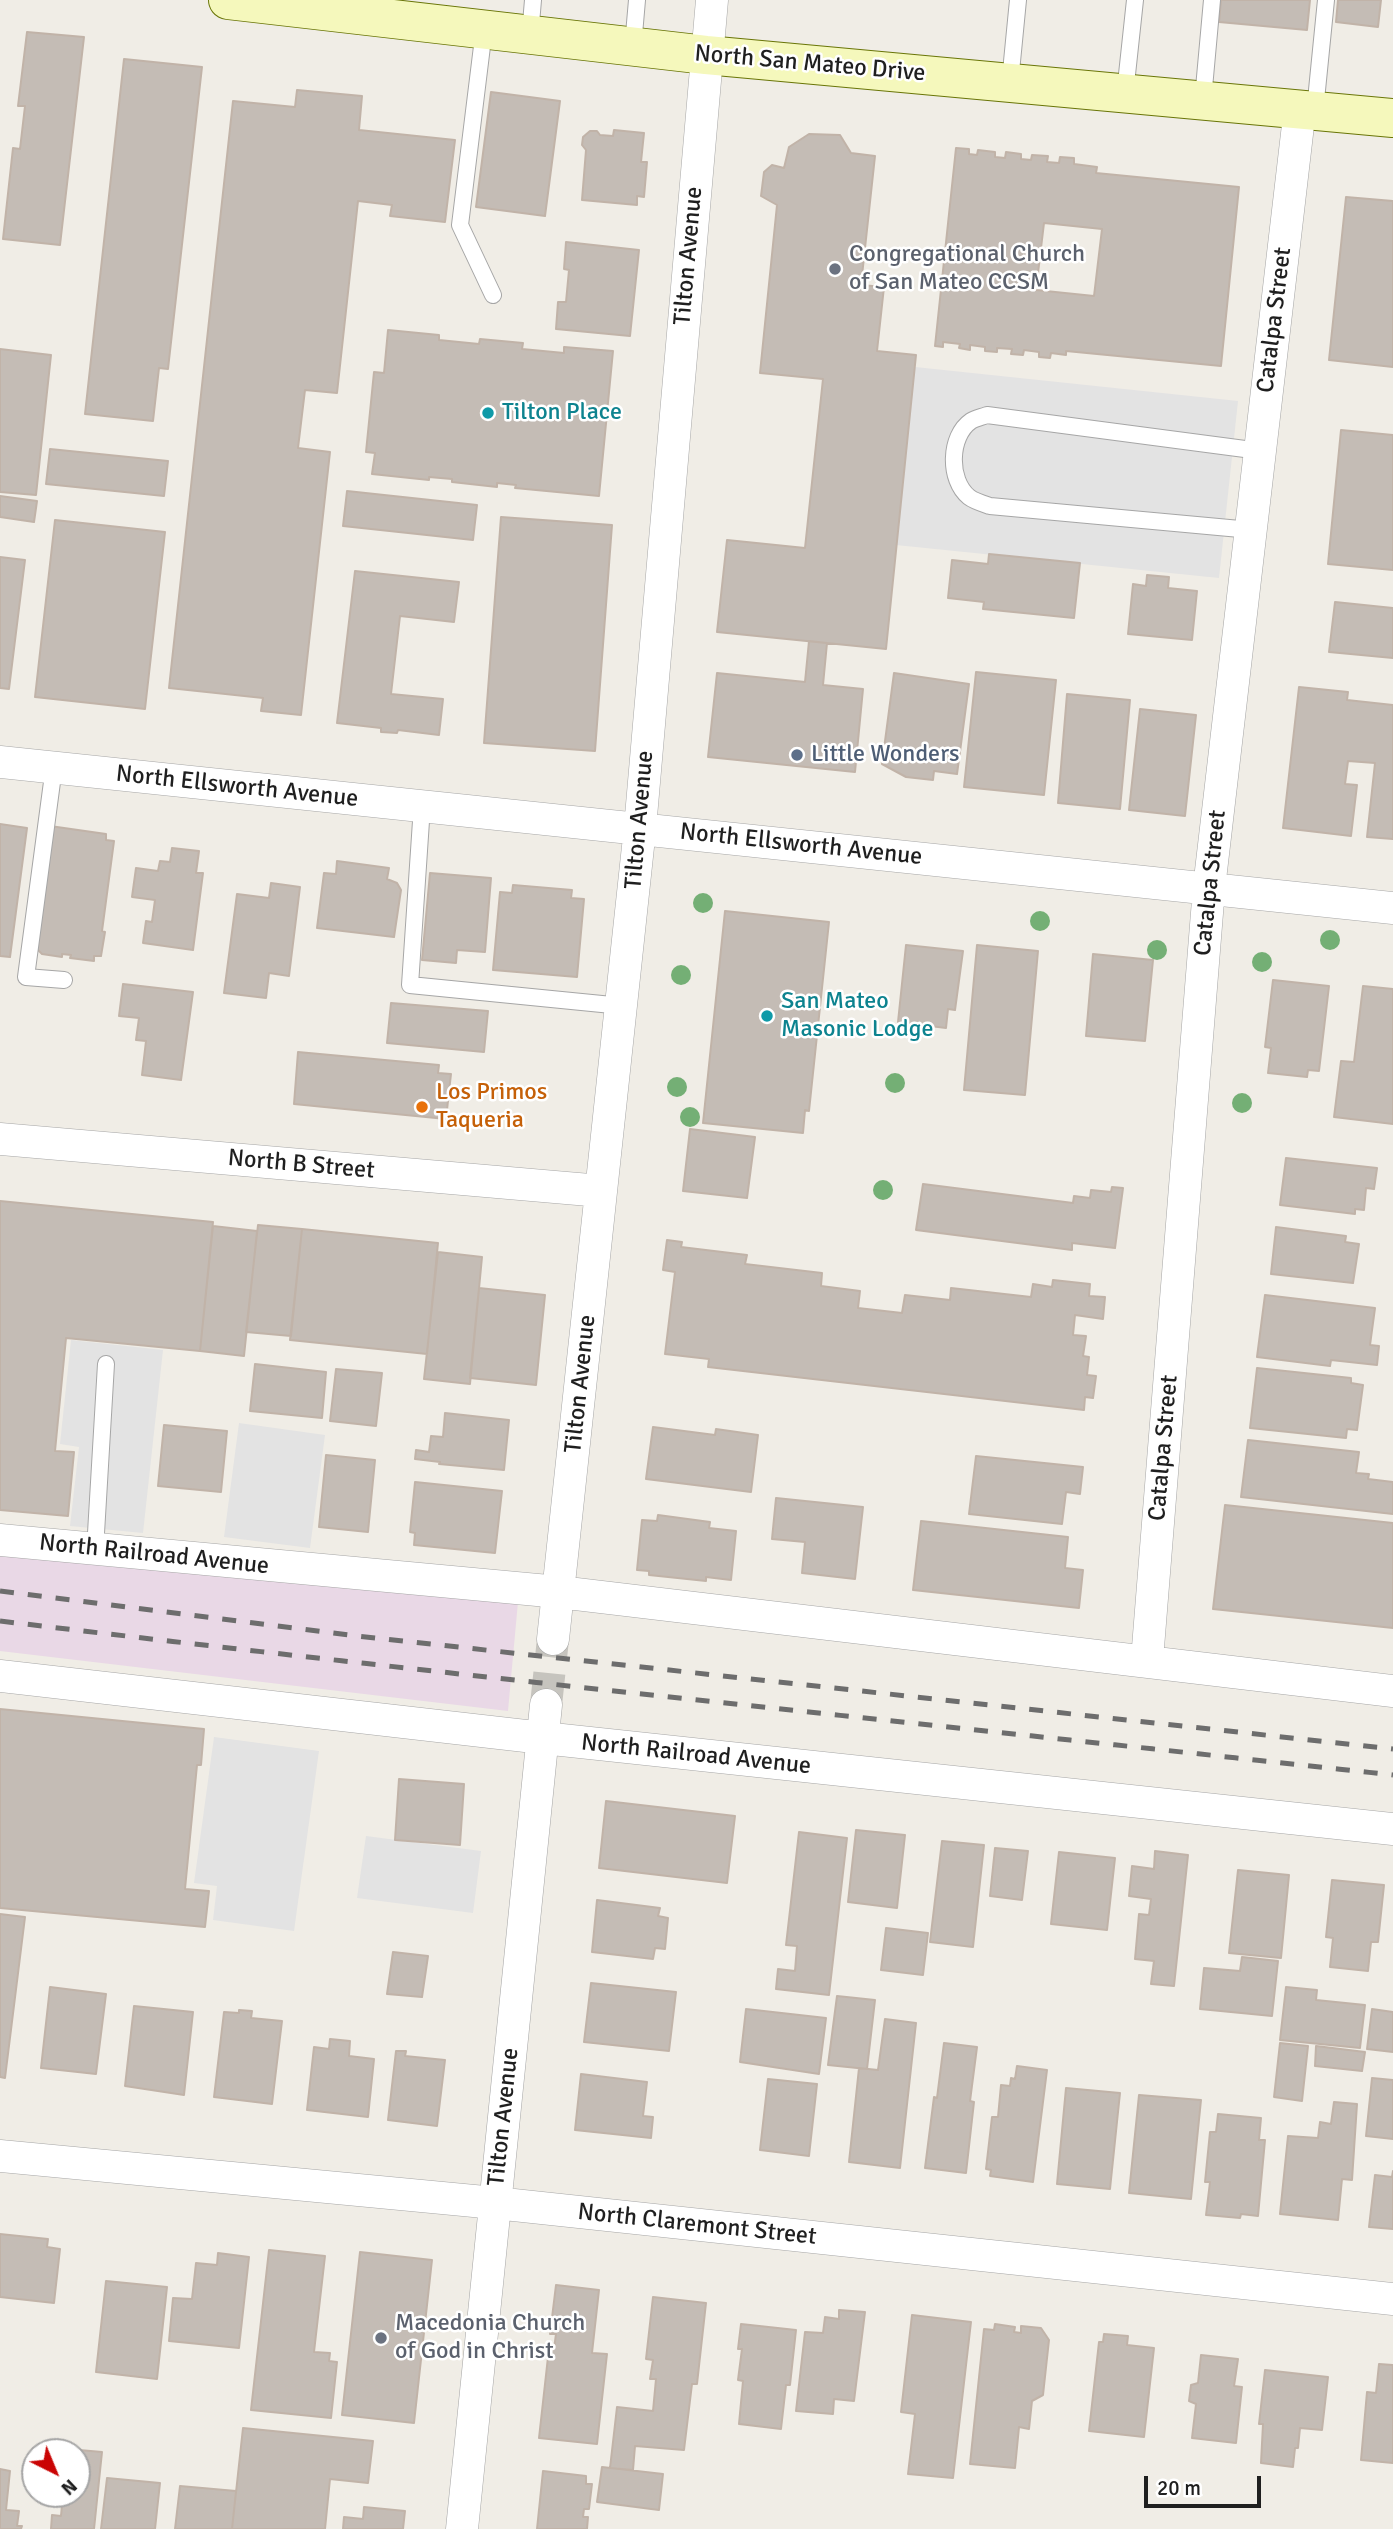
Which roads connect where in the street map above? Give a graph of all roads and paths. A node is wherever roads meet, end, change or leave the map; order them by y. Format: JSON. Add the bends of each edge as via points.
{"nodes":[{"id":1,"x":228,"y":0,"type":"edge"},
{"id":2,"x":637,"y":0,"type":"edge"},
{"id":3,"x":712,"y":0,"type":"edge"},
{"id":4,"x":1018,"y":0,"type":"edge"},
{"id":5,"x":1135,"y":0,"type":"edge"},
{"id":6,"x":1212,"y":0,"type":"edge"},
{"id":7,"x":1326,"y":0,"type":"edge"},
{"id":8,"x":531,"y":17,"type":"edge"},
{"id":9,"x":484,"y":30,"type":"junction"},
{"id":10,"x":633,"y":47,"type":"junction"},
{"id":11,"x":706,"y":55,"type":"junction"},
{"id":12,"x":1010,"y":82,"type":"junction"},
{"id":13,"x":1125,"y":93,"type":"junction"},
{"id":14,"x":1203,"y":99,"type":"junction"},
{"id":15,"x":1307,"y":109,"type":"junction"},
{"id":16,"x":1393,"y":118,"type":"edge"},
{"id":17,"x":493,"y":295,"type":"dead end"},
{"id":18,"x":1260,"y":451,"type":"junction"},
{"id":19,"x":1251,"y":530,"type":"junction"},
{"id":20,"x":0,"y":762,"type":"edge"},
{"id":21,"x":54,"y":767,"type":"junction"},
{"id":22,"x":422,"y":806,"type":"junction"},
{"id":23,"x":640,"y":828,"type":"junction"},
{"id":24,"x":1209,"y":888,"type":"junction"},
{"id":25,"x":1393,"y":908,"type":"edge"},
{"id":26,"x":64,"y":981,"type":"dead end"},
{"id":27,"x":622,"y":1006,"type":"junction"},
{"id":28,"x":0,"y":1139,"type":"edge"},
{"id":29,"x":601,"y":1191,"type":"junction"},
{"id":30,"x":106,"y":1364,"type":"dead end"},
{"id":31,"x":0,"y":1539,"type":"edge"},
{"id":32,"x":95,"y":1550,"type":"junction"},
{"id":33,"x":559,"y":1592,"type":"junction"},
{"id":34,"x":553,"y":1639,"type":"tunnel mouth"},
{"id":35,"x":1147,"y":1660,"type":"junction"},
{"id":36,"x":0,"y":1676,"type":"edge"},
{"id":37,"x":1393,"y":1691,"type":"edge"},
{"id":38,"x":546,"y":1705,"type":"tunnel mouth"},
{"id":39,"x":543,"y":1738,"type":"junction"},
{"id":40,"x":1393,"y":1829,"type":"edge"},
{"id":41,"x":0,"y":2156,"type":"edge"},
{"id":42,"x":495,"y":2203,"type":"junction"},
{"id":43,"x":1393,"y":2299,"type":"edge"},
{"id":44,"x":462,"y":2529,"type":"edge"}],
"edges":[{"from":1,"to":9,"type":"main road","name":"North San Mateo Drive"},
{"from":2,"to":10,"type":"lane"},
{"from":3,"to":11,"type":"street","name":"Tilton Avenue"},
{"from":4,"to":12,"type":"lane"},
{"from":5,"to":13,"type":"lane"},
{"from":6,"to":14,"type":"lane"},
{"from":7,"to":15,"type":"lane"},
{"from":8,"to":9,"type":"main road","name":"North San Mateo Drive"},
{"from":8,"to":10,"type":"main road","name":"North San Mateo Drive"},
{"from":9,"to":17,"type":"lane","via":[[460,225]]},
{"from":10,"to":11,"type":"main road","name":"North San Mateo Drive"},
{"from":11,"to":12,"type":"main road","name":"North San Mateo Drive"},
{"from":11,"to":23,"type":"street","name":"Tilton Avenue"},
{"from":12,"to":13,"type":"main road","name":"North San Mateo Drive"},
{"from":13,"to":14,"type":"main road","name":"North San Mateo Drive"},
{"from":14,"to":15,"type":"main road","name":"North San Mateo Drive"},
{"from":15,"to":16,"type":"main road","name":"North San Mateo Drive"},
{"from":15,"to":18,"type":"street","name":"Catalpa Street"},
{"from":18,"to":19,"type":"street","name":"Catalpa Street"},
{"from":18,"to":19,"type":"lane","via":[[987,415],[970,422],[958,439],[953,464],[968,497],[990,506]]},
{"from":19,"to":24,"type":"street","name":"Catalpa Street"},
{"from":20,"to":21,"type":"street","name":"North Ellsworth Avenue"},
{"from":21,"to":22,"type":"street","name":"North Ellsworth Avenue"},
{"from":21,"to":26,"type":"lane","via":[[26,977]]},
{"from":22,"to":23,"type":"street","name":"North Ellsworth Avenue"},
{"from":22,"to":27,"type":"lane","via":[[410,985]]},
{"from":23,"to":24,"type":"street","name":"North Ellsworth Avenue"},
{"from":23,"to":27,"type":"street","name":"Tilton Avenue"},
{"from":24,"to":25,"type":"street","name":"North Ellsworth Avenue"},
{"from":24,"to":35,"type":"street","name":"Catalpa Street"},
{"from":27,"to":29,"type":"street","name":"Tilton Avenue"},
{"from":28,"to":29,"type":"street","name":"North B Street"},
{"from":29,"to":33,"type":"street","name":"Tilton Avenue"},
{"from":30,"to":32,"type":"lane"},
{"from":31,"to":32,"type":"street","name":"North Railroad Avenue"},
{"from":32,"to":33,"type":"street","name":"North Railroad Avenue"},
{"from":33,"to":34,"type":"street","name":"Tilton Avenue"},
{"from":33,"to":35,"type":"street","name":"North Railroad Avenue"},
{"from":35,"to":37,"type":"street","name":"North Railroad Avenue"},
{"from":36,"to":39,"type":"street","name":"North Railroad Avenue"},
{"from":38,"to":39,"type":"street","name":"Tilton Avenue"},
{"from":39,"to":40,"type":"street","name":"North Railroad Avenue"},
{"from":39,"to":42,"type":"street","name":"Tilton Avenue"},
{"from":41,"to":42,"type":"street","name":"North Claremont Street"},
{"from":42,"to":43,"type":"street","name":"North Claremont Street"},
{"from":42,"to":44,"type":"street","name":"Tilton Avenue"}]}
